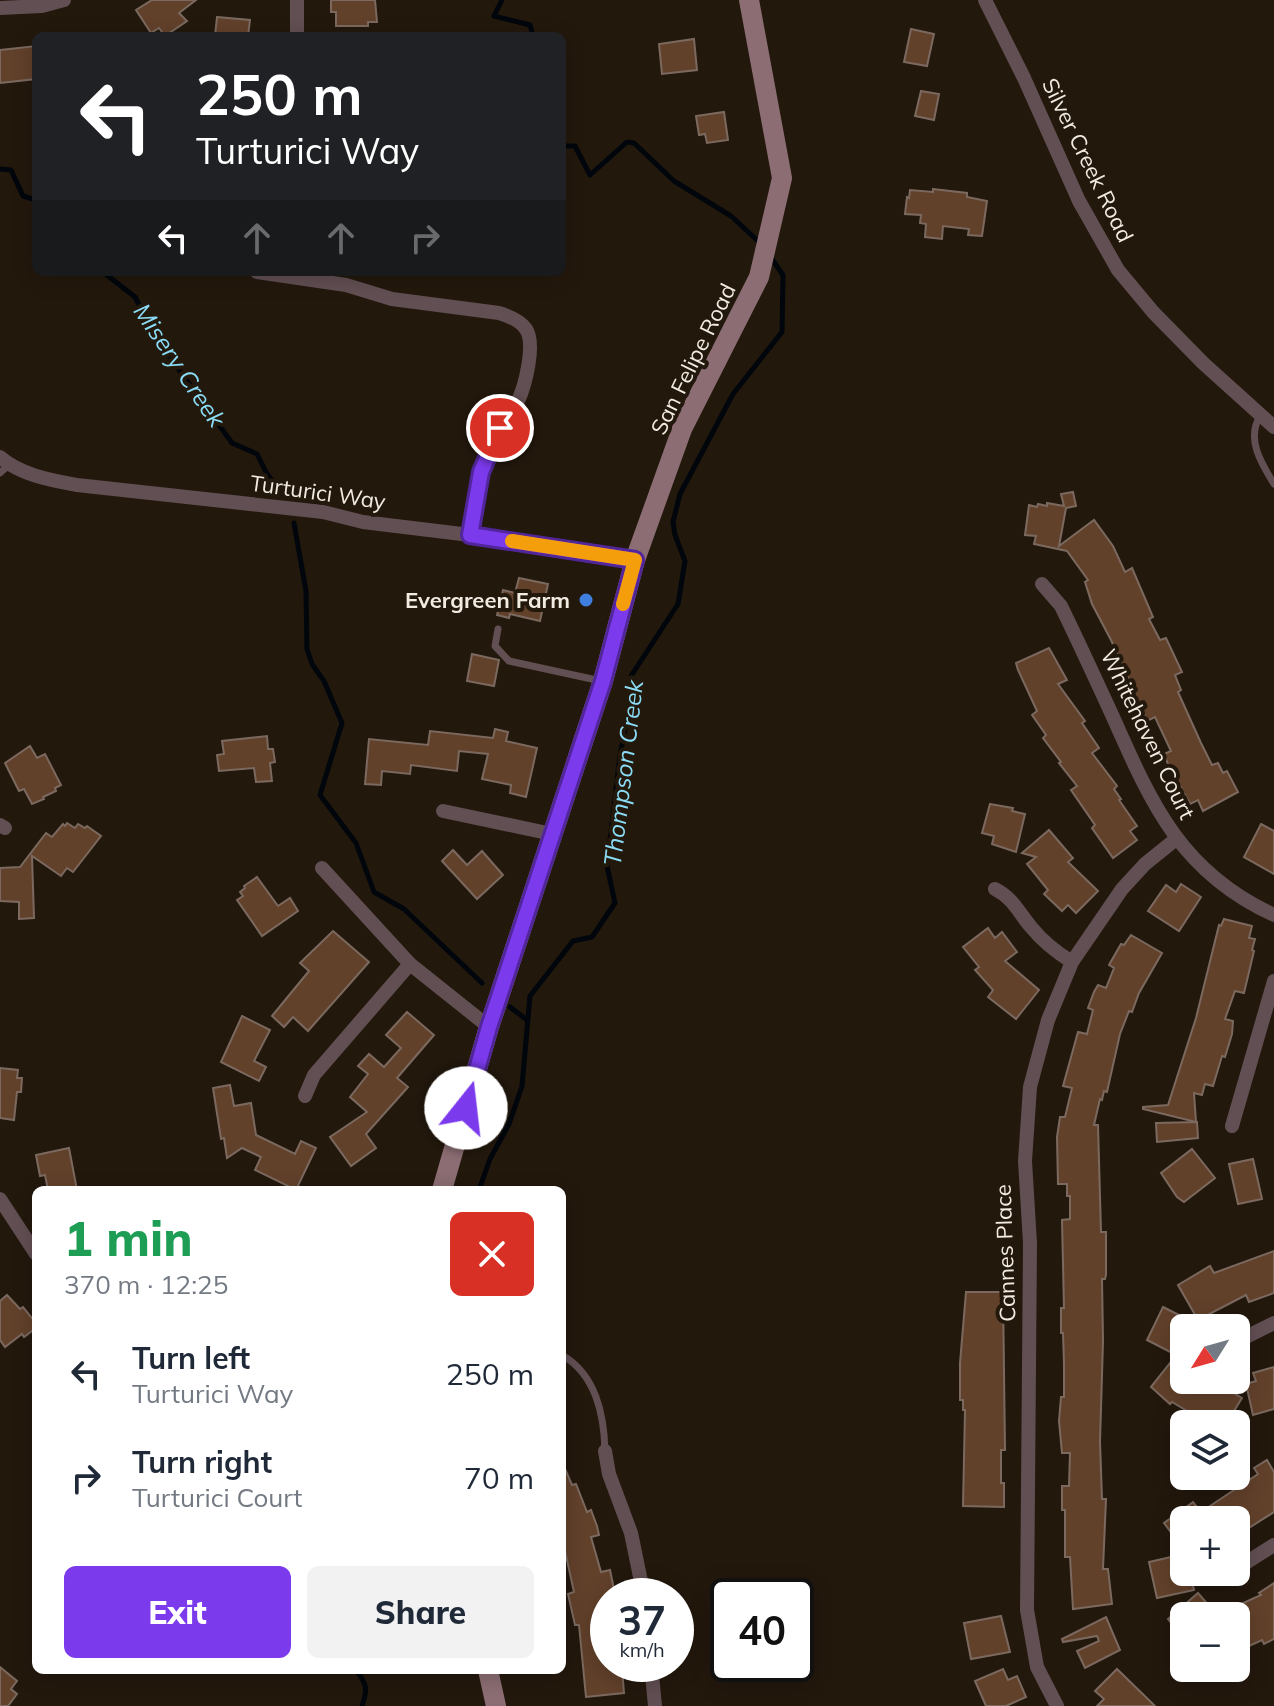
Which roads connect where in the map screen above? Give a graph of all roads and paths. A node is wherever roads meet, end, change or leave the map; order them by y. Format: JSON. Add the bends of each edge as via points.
{"nodes":[{"id":1,"x":64,"y":0,"type":"edge"},
{"id":2,"x":297,"y":0,"type":"edge"},
{"id":3,"x":749,"y":0,"type":"edge"},
{"id":4,"x":985,"y":0,"type":"edge"},
{"id":5,"x":0,"y":8,"type":"edge"},
{"id":6,"x":297,"y":32,"type":"edge"},
{"id":7,"x":284,"y":276,"type":"edge"},
{"id":8,"x":1261,"y":414,"type":"junction"},
{"id":9,"x":1274,"y":427,"type":"edge"},
{"id":10,"x":3,"y":465,"type":"edge"},
{"id":11,"x":1274,"y":484,"type":"edge"},
{"id":12,"x":470,"y":535,"type":"junction"},
{"id":13,"x":635,"y":560,"type":"junction"},
{"id":14,"x":1042,"y":584,"type":"dead end"},
{"id":15,"x":498,"y":629,"type":"dead end"},
{"id":16,"x":603,"y":681,"type":"junction"},
{"id":17,"x":443,"y":811,"type":"dead end"},
{"id":18,"x":552,"y":834,"type":"junction"},
{"id":19,"x":1176,"y":839,"type":"junction"},
{"id":20,"x":322,"y":868,"type":"dead end"},
{"id":21,"x":995,"y":889,"type":"dead end"},
{"id":22,"x":1274,"y":915,"type":"edge"},
{"id":23,"x":1072,"y":962,"type":"junction"},
{"id":24,"x":410,"y":964,"type":"junction"},
{"id":25,"x":1274,"y":981,"type":"edge"},
{"id":26,"x":489,"y":1027,"type":"junction"},
{"id":27,"x":305,"y":1096,"type":"dead end"},
{"id":28,"x":1232,"y":1126,"type":"dead end"},
{"id":29,"x":443,"y":1186,"type":"edge"},
{"id":30,"x":0,"y":1199,"type":"edge"},
{"id":31,"x":32,"y":1248,"type":"edge"},
{"id":32,"x":1274,"y":1323,"type":"edge"},
{"id":33,"x":1250,"y":1335,"type":"edge"},
{"id":34,"x":566,"y":1358,"type":"edge"},
{"id":35,"x":605,"y":1451,"type":"joint"},
{"id":36,"x":1274,"y":1545,"type":"edge"},
{"id":37,"x":1250,"y":1560,"type":"edge"},
{"id":38,"x":642,"y":1578,"type":"edge"},
{"id":39,"x":489,"y":1674,"type":"edge"},
{"id":40,"x":653,"y":1682,"type":"edge"},
{"id":41,"x":496,"y":1706,"type":"edge"},
{"id":42,"x":655,"y":1706,"type":"edge"},
{"id":43,"x":1057,"y":1706,"type":"edge"}],
"edges":[{"from":1,"to":5,"type":"street"},
{"from":2,"to":6,"type":"street"},
{"from":3,"to":13,"type":"street","name":"San Felipe Road","via":[[782,178],[777,208],[759,277],[682,429]]},
{"from":4,"to":8,"type":"street","name":"Silver Creek Road","via":[[1079,201],[1118,270],[1203,363]]},
{"from":7,"to":12,"type":"street","via":[[346,285],[392,299],[499,313],[526,329],[530,342],[525,381],[486,458]]},
{"from":8,"to":9,"type":"street","name":"Silver Creek Road"},
{"from":8,"to":11,"type":"lane","via":[[1254,442]]},
{"from":10,"to":12,"type":"street","name":"Turturici Way","via":[[77,485],[323,512]]},
{"from":12,"to":13,"type":"street","name":"Turturici Way"},
{"from":13,"to":16,"type":"street","name":"San Felipe Road"},
{"from":14,"to":19,"type":"street","name":"Whitehaven Court","via":[[1061,606],[1146,789]]},
{"from":15,"to":16,"type":"lane","via":[[495,646],[509,661]]},
{"from":16,"to":18,"type":"street","name":"San Felipe Road"},
{"from":17,"to":18,"type":"street"},
{"from":18,"to":26,"type":"street","name":"San Felipe Road"},
{"from":19,"to":22,"type":"street","name":"Whitehaven Court","via":[[1222,883]]},
{"from":19,"to":23,"type":"street","name":"Cannes Place","via":[[1122,889]]},
{"from":20,"to":24,"type":"street"},
{"from":21,"to":23,"type":"street","via":[[1010,899],[1049,946]]},
{"from":23,"to":43,"type":"street","name":"Cannes Place","via":[[1034,1070],[1025,1149],[1030,1243],[1027,1610],[1037,1667]]},
{"from":24,"to":26,"type":"street"},
{"from":24,"to":27,"type":"street","via":[[314,1075]]},
{"from":25,"to":28,"type":"street"},
{"from":26,"to":29,"type":"street","name":"San Felipe Road"},
{"from":30,"to":31,"type":"street"},
{"from":32,"to":33,"type":"street"},
{"from":34,"to":35,"type":"lane","via":[[590,1382]]},
{"from":35,"to":38,"type":"street"},
{"from":36,"to":37,"type":"street"},
{"from":39,"to":41,"type":"street"},
{"from":40,"to":42,"type":"street"}]}
